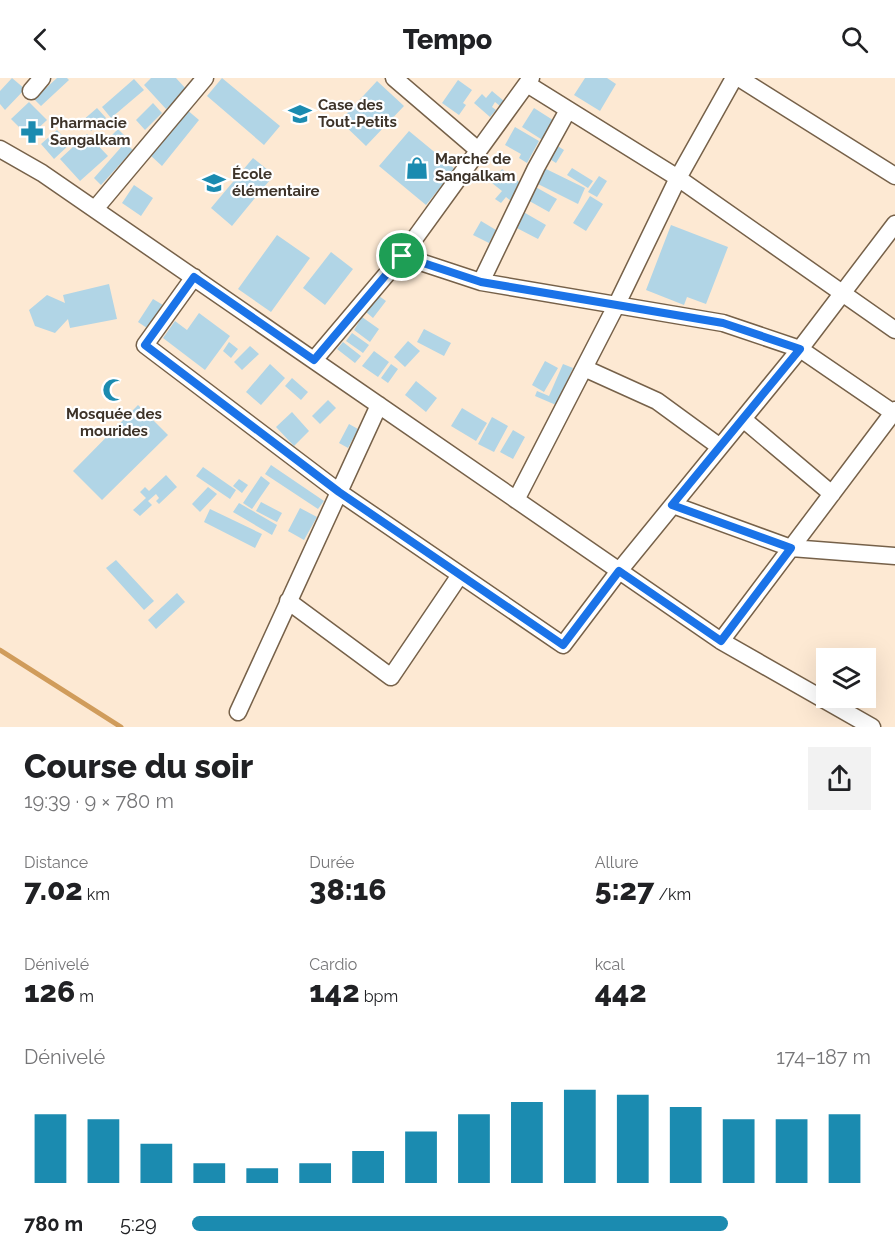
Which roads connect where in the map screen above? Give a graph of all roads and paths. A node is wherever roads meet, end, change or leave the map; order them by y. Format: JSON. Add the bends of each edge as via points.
{"nodes":[{"id":1,"x":42,"y":78,"type":"edge"},
{"id":2,"x":205,"y":78,"type":"edge"},
{"id":3,"x":394,"y":78,"type":"edge"},
{"id":4,"x":734,"y":78,"type":"edge"},
{"id":5,"x":739,"y":78,"type":"edge"},
{"id":6,"x":529,"y":81,"type":"edge"},
{"id":7,"x":31,"y":91,"type":"dead end"},
{"id":8,"x":568,"y":110,"type":"junction"},
{"id":9,"x":0,"y":149,"type":"edge"},
{"id":10,"x":478,"y":150,"type":"junction"},
{"id":11,"x":895,"y":176,"type":"edge"},
{"id":12,"x":678,"y":178,"type":"junction"},
{"id":13,"x":95,"y":209,"type":"junction"},
{"id":14,"x":895,"y":224,"type":"edge"},
{"id":15,"x":402,"y":256,"type":"junction"},
{"id":16,"x":194,"y":277,"type":"junction"},
{"id":17,"x":481,"y":282,"type":"junction"},
{"id":18,"x":842,"y":293,"type":"junction"},
{"id":19,"x":617,"y":304,"type":"junction"},
{"id":20,"x":895,"y":330,"type":"edge"},
{"id":21,"x":800,"y":349,"type":"junction"},
{"id":22,"x":314,"y":360,"type":"junction"},
{"id":23,"x":585,"y":368,"type":"junction"},
{"id":24,"x":379,"y":405,"type":"junction"},
{"id":25,"x":894,"y":412,"type":"edge"},
{"id":26,"x":743,"y":419,"type":"junction"},
{"id":27,"x":720,"y":447,"type":"junction"},
{"id":28,"x":339,"y":492,"type":"junction"},
{"id":29,"x":832,"y":494,"type":"junction"},
{"id":30,"x":516,"y":500,"type":"junction"},
{"id":31,"x":672,"y":505,"type":"junction"},
{"id":32,"x":791,"y":548,"type":"junction"},
{"id":33,"x":895,"y":556,"type":"edge"},
{"id":34,"x":619,"y":571,"type":"junction"},
{"id":35,"x":460,"y":575,"type":"junction"},
{"id":36,"x":288,"y":601,"type":"junction"},
{"id":37,"x":721,"y":641,"type":"junction"},
{"id":38,"x":238,"y":712,"type":"dead end"},
{"id":39,"x":872,"y":727,"type":"edge"}],
"edges":[{"from":1,"to":7,"type":"street"},
{"from":2,"to":13,"type":"street"},
{"from":3,"to":10,"type":"street"},
{"from":4,"to":12,"type":"street"},
{"from":5,"to":11,"type":"street"},
{"from":6,"to":8,"type":"street"},
{"from":6,"to":10,"type":"street"},
{"from":8,"to":12,"type":"street"},
{"from":8,"to":17,"type":"street"},
{"from":9,"to":13,"type":"street"},
{"from":10,"to":15,"type":"street"},
{"from":12,"to":18,"type":"street"},
{"from":12,"to":19,"type":"street"},
{"from":13,"to":16,"type":"street"},
{"from":14,"to":18,"type":"street"},
{"from":15,"to":17,"type":"street"},
{"from":15,"to":22,"type":"street"},
{"from":16,"to":22,"type":"street"},
{"from":16,"to":28,"type":"street","via":[[145,345]]},
{"from":17,"to":19,"type":"street"},
{"from":18,"to":20,"type":"street"},
{"from":18,"to":21,"type":"street"},
{"from":19,"to":21,"type":"street","via":[[723,323]]},
{"from":19,"to":23,"type":"street"},
{"from":21,"to":25,"type":"street"},
{"from":21,"to":26,"type":"street"},
{"from":22,"to":24,"type":"street"},
{"from":23,"to":27,"type":"street","via":[[657,401]]},
{"from":23,"to":30,"type":"street"},
{"from":24,"to":28,"type":"street"},
{"from":24,"to":30,"type":"street"},
{"from":25,"to":29,"type":"street"},
{"from":26,"to":27,"type":"street"},
{"from":26,"to":29,"type":"street"},
{"from":27,"to":31,"type":"street"},
{"from":28,"to":35,"type":"street"},
{"from":28,"to":36,"type":"street"},
{"from":29,"to":32,"type":"street"},
{"from":30,"to":34,"type":"street"},
{"from":31,"to":32,"type":"street"},
{"from":31,"to":34,"type":"street"},
{"from":32,"to":33,"type":"street"},
{"from":32,"to":37,"type":"street"},
{"from":34,"to":35,"type":"street","via":[[563,645]]},
{"from":34,"to":37,"type":"street"},
{"from":35,"to":36,"type":"street","via":[[391,677]]},
{"from":36,"to":38,"type":"street"},
{"from":37,"to":39,"type":"street"}]}
